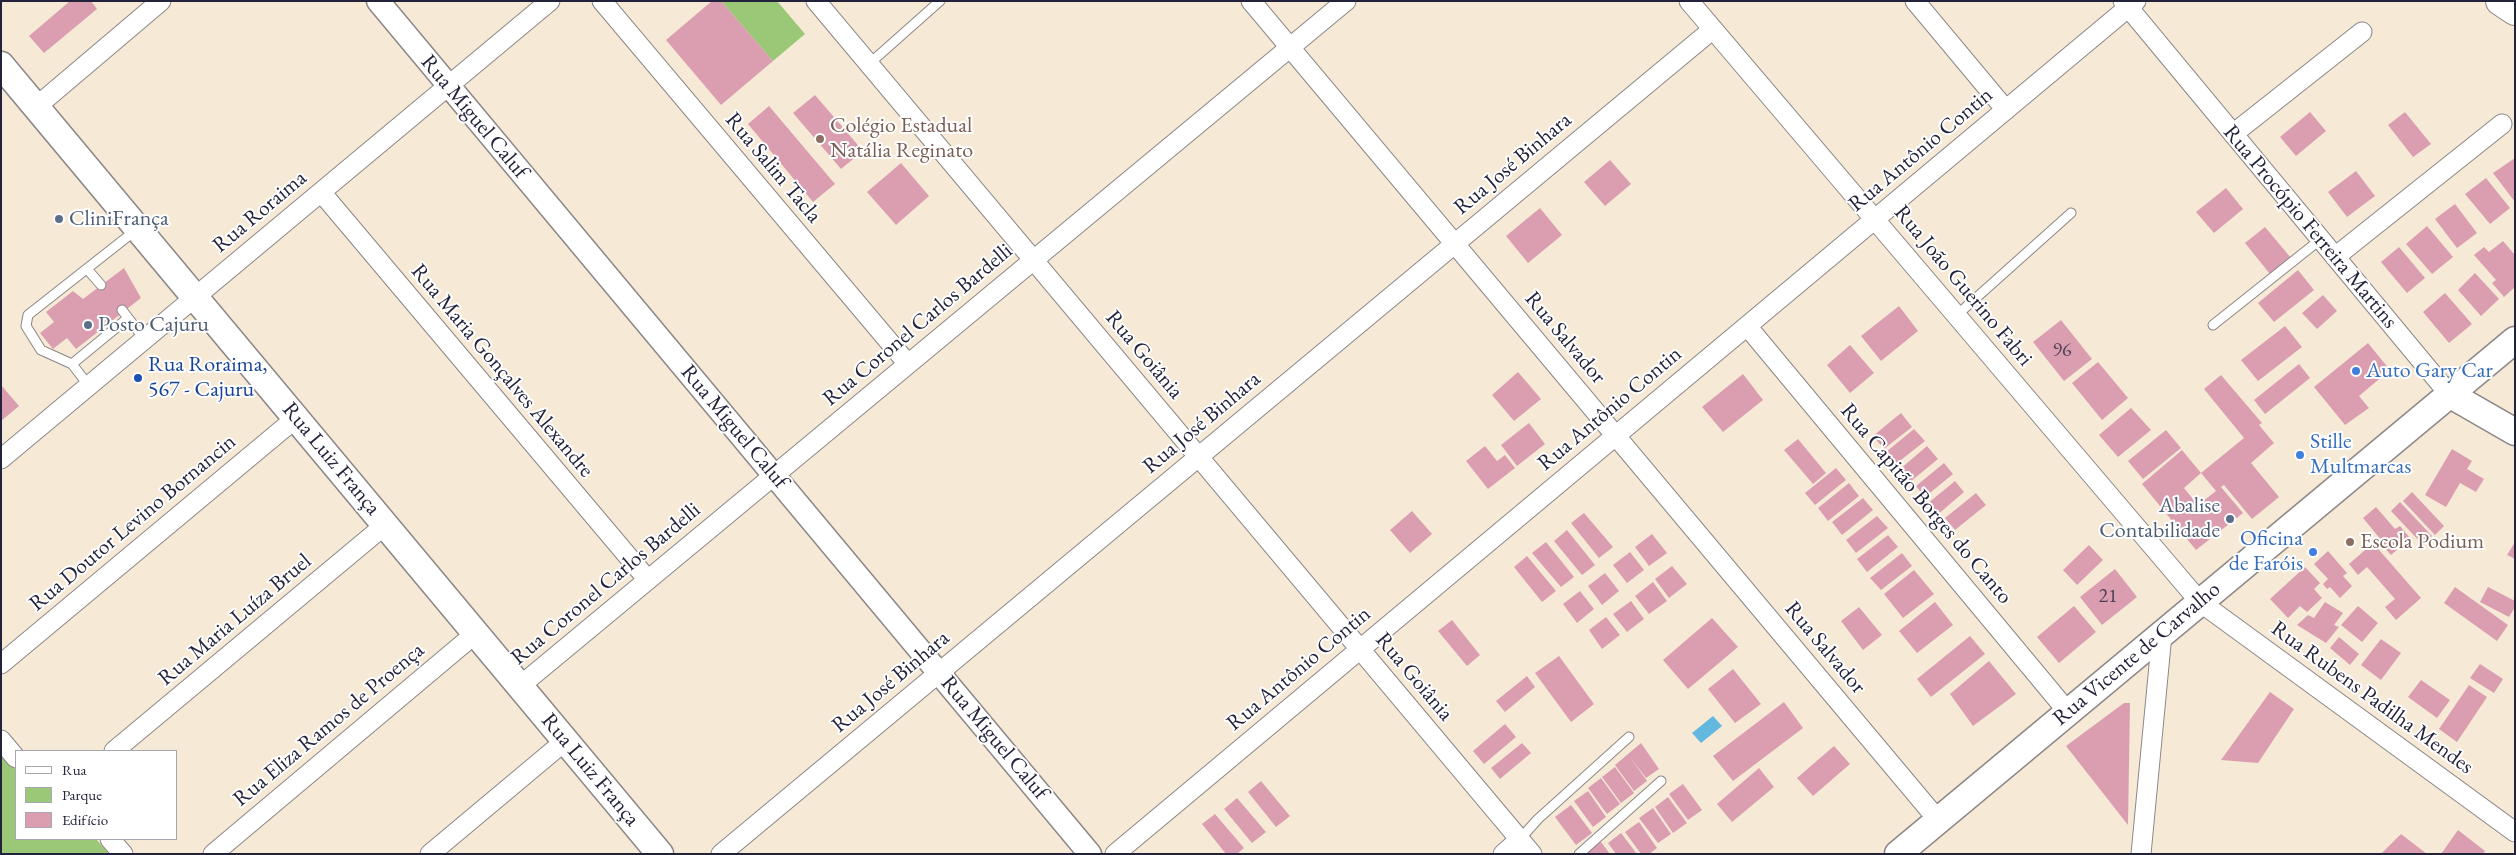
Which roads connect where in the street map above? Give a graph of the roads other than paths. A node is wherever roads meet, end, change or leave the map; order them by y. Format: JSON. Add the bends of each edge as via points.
{"nodes":[{"id":1,"x":161,"y":1,"type":"edge"},
{"id":2,"x":378,"y":1,"type":"edge"},
{"id":3,"x":550,"y":1,"type":"edge"},
{"id":4,"x":602,"y":1,"type":"edge"},
{"id":5,"x":816,"y":1,"type":"edge"},
{"id":6,"x":940,"y":1,"type":"edge"},
{"id":7,"x":1251,"y":1,"type":"edge"},
{"id":8,"x":1346,"y":1,"type":"edge"},
{"id":9,"x":1689,"y":1,"type":"edge"},
{"id":10,"x":1914,"y":1,"type":"edge"},
{"id":11,"x":2500,"y":1,"type":"edge"},
{"id":12,"x":2129,"y":3,"type":"edge"},
{"id":13,"x":2515,"y":11,"type":"edge"},
{"id":14,"x":1713,"y":29,"type":"junction"},
{"id":15,"x":2362,"y":32,"type":"dead end"},
{"id":16,"x":1290,"y":47,"type":"junction"},
{"id":17,"x":869,"y":64,"type":"junction"},
{"id":18,"x":1,"y":66,"type":"edge"},
{"id":19,"x":448,"y":86,"type":"junction"},
{"id":20,"x":36,"y":107,"type":"junction"},
{"id":21,"x":2006,"y":110,"type":"junction"},
{"id":22,"x":2502,"y":124,"type":"dead end"},
{"id":23,"x":2233,"y":134,"type":"junction"},
{"id":24,"x":321,"y":192,"type":"junction"},
{"id":25,"x":2071,"y":213,"type":"dead end"},
{"id":26,"x":1875,"y":219,"type":"junction"},
{"id":27,"x":138,"y":228,"type":"junction"},
{"id":28,"x":2320,"y":239,"type":"junction"},
{"id":29,"x":1455,"y":244,"type":"junction"},
{"id":30,"x":2335,"y":257,"type":"junction"},
{"id":31,"x":1033,"y":260,"type":"junction"},
{"id":32,"x":87,"y":269,"type":"junction"},
{"id":33,"x":101,"y":285,"type":"dead end"},
{"id":34,"x":195,"y":297,"type":"junction"},
{"id":35,"x":1957,"y":315,"type":"junction"},
{"id":36,"x":2213,"y":325,"type":"dead end"},
{"id":37,"x":1748,"y":326,"type":"junction"},
{"id":38,"x":145,"y":340,"type":"junction"},
{"id":39,"x":2515,"y":340,"type":"edge"},
{"id":40,"x":72,"y":364,"type":"junction"},
{"id":41,"x":908,"y":364,"type":"junction"},
{"id":42,"x":89,"y":386,"type":"junction"},
{"id":43,"x":2449,"y":394,"type":"junction"},
{"id":44,"x":296,"y":418,"type":"junction"},
{"id":45,"x":2515,"y":432,"type":"edge"},
{"id":46,"x":1616,"y":436,"type":"junction"},
{"id":47,"x":1199,"y":457,"type":"junction"},
{"id":48,"x":1,"y":459,"type":"edge"},
{"id":49,"x":774,"y":475,"type":"junction"},
{"id":50,"x":385,"y":525,"type":"junction"},
{"id":51,"x":648,"y":580,"type":"junction"},
{"id":52,"x":2200,"y":602,"type":"junction"},
{"id":53,"x":476,"y":633,"type":"junction"},
{"id":54,"x":2162,"y":634,"type":"junction"},
{"id":55,"x":1360,"y":649,"type":"junction"},
{"id":56,"x":1,"y":664,"type":"edge"},
{"id":57,"x":939,"y":673,"type":"junction"},
{"id":58,"x":520,"y":686,"type":"junction"},
{"id":59,"x":2068,"y":712,"type":"junction"},
{"id":60,"x":1629,"y":737,"type":"dead end"},
{"id":61,"x":1,"y":740,"type":"edge"},
{"id":62,"x":565,"y":741,"type":"junction"},
{"id":63,"x":115,"y":750,"type":"edge"},
{"id":64,"x":15,"y":757,"type":"edge"},
{"id":65,"x":1661,"y":782,"type":"dead end"},
{"id":66,"x":1938,"y":820,"type":"junction"},
{"id":67,"x":2515,"y":832,"type":"edge"},
{"id":68,"x":111,"y":840,"type":"edge"},
{"id":69,"x":1526,"y":847,"type":"edge"},
{"id":70,"x":653,"y":852,"type":"edge"},
{"id":71,"x":2141,"y":853,"type":"edge"},
{"id":72,"x":123,"y":854,"type":"edge"},
{"id":73,"x":212,"y":854,"type":"edge"},
{"id":74,"x":430,"y":854,"type":"edge"},
{"id":75,"x":722,"y":854,"type":"edge"},
{"id":76,"x":1090,"y":854,"type":"edge"},
{"id":77,"x":1115,"y":854,"type":"edge"},
{"id":78,"x":1502,"y":854,"type":"edge"},
{"id":79,"x":1579,"y":854,"type":"edge"},
{"id":80,"x":1898,"y":854,"type":"edge"}],
"edges":[{"from":1,"to":20,"type":"street"},
{"from":2,"to":19,"type":"street","name":"Rua Miguel Caluf"},
{"from":3,"to":19,"type":"street","name":"Rua Roraima"},
{"from":4,"to":41,"type":"street","name":"Rua Salim Tacla"},
{"from":5,"to":17,"type":"street","name":"Rua Goiânia"},
{"from":6,"to":17,"type":"lane"},
{"from":7,"to":16,"type":"street","name":"Rua Salvador"},
{"from":8,"to":16,"type":"street","name":"Rua Coronel Carlos Bardelli"},
{"from":9,"to":14,"type":"street","name":"Rua João Guerino Fabri"},
{"from":10,"to":21,"type":"street"},
{"from":11,"to":13,"type":"highway"},
{"from":12,"to":21,"type":"street","name":"Rua Antônio Contin"},
{"from":12,"to":23,"type":"street","name":"Rua Procópio Ferreira Martins"},
{"from":14,"to":26,"type":"street","name":"Rua João Guerino Fabri"},
{"from":14,"to":29,"type":"street","name":"Rua José Binhara"},
{"from":15,"to":23,"type":"street"},
{"from":16,"to":29,"type":"street","name":"Rua Salvador"},
{"from":16,"to":31,"type":"street","name":"Rua Coronel Carlos Bardelli"},
{"from":17,"to":31,"type":"street","name":"Rua Goiânia"},
{"from":18,"to":20,"type":"main road","name":"Rua Luiz França"},
{"from":19,"to":24,"type":"street","name":"Rua Roraima"},
{"from":19,"to":49,"type":"street","name":"Rua Miguel Caluf"},
{"from":20,"to":27,"type":"main road","name":"Rua Luiz França"},
{"from":21,"to":26,"type":"street","name":"Rua Antônio Contin"},
{"from":22,"to":30,"type":"street"},
{"from":23,"to":28,"type":"street","name":"Rua Procópio Ferreira Martins"},
{"from":24,"to":34,"type":"street","name":"Rua Roraima"},
{"from":24,"to":51,"type":"street","name":"Rua Maria Gonçalves Alexandre"},
{"from":25,"to":35,"type":"lane"},
{"from":26,"to":35,"type":"street","name":"Rua João Guerino Fabri"},
{"from":26,"to":37,"type":"street","name":"Rua Antônio Contin"},
{"from":27,"to":32,"type":"lane"},
{"from":27,"to":34,"type":"main road","name":"Rua Luiz França"},
{"from":28,"to":30,"type":"street","name":"Rua Procópio Ferreira Martins"},
{"from":28,"to":36,"type":"lane"},
{"from":29,"to":46,"type":"street","name":"Rua Salvador"},
{"from":29,"to":47,"type":"street","name":"Rua José Binhara"},
{"from":30,"to":43,"type":"street","name":"Rua Procópio Ferreira Martins"},
{"from":31,"to":41,"type":"street","name":"Rua Coronel Carlos Bardelli"},
{"from":31,"to":47,"type":"street","name":"Rua Goiânia"},
{"from":32,"to":33,"type":"lane"},
{"from":32,"to":40,"type":"lane","via":[[35,308],[28,315],[26,326],[41,350]]},
{"from":34,"to":38,"type":"street","name":"Rua Roraima"},
{"from":34,"to":44,"type":"main road","name":"Rua Luiz França"},
{"from":35,"to":52,"type":"street","name":"Rua João Guerino Fabri"},
{"from":37,"to":46,"type":"street","name":"Rua Antônio Contin"},
{"from":37,"to":59,"type":"street","name":"Rua Capitão Borges do Canto"},
{"from":38,"to":40,"type":"lane","via":[[125,314]]},
{"from":38,"to":42,"type":"street","name":"Rua Roraima"},
{"from":39,"to":43,"type":"main road","name":"Rua Vicente de Carvalho"},
{"from":40,"to":42,"type":"lane"},
{"from":41,"to":49,"type":"street","name":"Rua Coronel Carlos Bardelli"},
{"from":42,"to":48,"type":"street","name":"Rua Roraima"},
{"from":43,"to":45,"type":"main road","name":"Rua Procópio Ferreira Martins"},
{"from":43,"to":52,"type":"main road","name":"Rua Vicente de Carvalho"},
{"from":44,"to":50,"type":"main road","name":"Rua Luiz França"},
{"from":44,"to":56,"type":"street","name":"Rua Doutor Levino Bornancin"},
{"from":46,"to":55,"type":"street","name":"Rua Antônio Contin"},
{"from":46,"to":66,"type":"street","name":"Rua Salvador"},
{"from":47,"to":55,"type":"street","name":"Rua Goiânia"},
{"from":47,"to":57,"type":"street","name":"Rua José Binhara"},
{"from":49,"to":51,"type":"street","name":"Rua Coronel Carlos Bardelli"},
{"from":49,"to":57,"type":"street","name":"Rua Miguel Caluf"},
{"from":50,"to":53,"type":"main road","name":"Rua Luiz França"},
{"from":50,"to":63,"type":"street","name":"Rua Maria Luíza Bruel"},
{"from":51,"to":58,"type":"street","name":"Rua Coronel Carlos Bardelli"},
{"from":52,"to":54,"type":"main road","name":"Rua Vicente de Carvalho"},
{"from":52,"to":67,"type":"street","name":"Rua Rubens Padilha Mendes"},
{"from":53,"to":58,"type":"main road","name":"Rua Luiz França"},
{"from":53,"to":73,"type":"street","name":"Rua Eliza Ramos de Proença"},
{"from":54,"to":59,"type":"main road","name":"Rua Vicente de Carvalho"},
{"from":54,"to":71,"type":"street"},
{"from":55,"to":69,"type":"street","name":"Rua Goiânia"},
{"from":55,"to":77,"type":"street","name":"Rua Antônio Contin"},
{"from":57,"to":75,"type":"street","name":"Rua José Binhara"},
{"from":57,"to":76,"type":"street","name":"Rua Miguel Caluf"},
{"from":58,"to":62,"type":"main road","name":"Rua Luiz França"},
{"from":59,"to":66,"type":"main road","name":"Rua Vicente de Carvalho"},
{"from":60,"to":69,"type":"lane","via":[[1538,819]]},
{"from":61,"to":64,"type":"street"},
{"from":62,"to":70,"type":"main road","name":"Rua Luiz França"},
{"from":62,"to":74,"type":"street"},
{"from":65,"to":79,"type":"lane"},
{"from":66,"to":80,"type":"main road","name":"Rua Vicente de Carvalho"},
{"from":68,"to":72,"type":"street"},
{"from":69,"to":78,"type":"street"}]}
